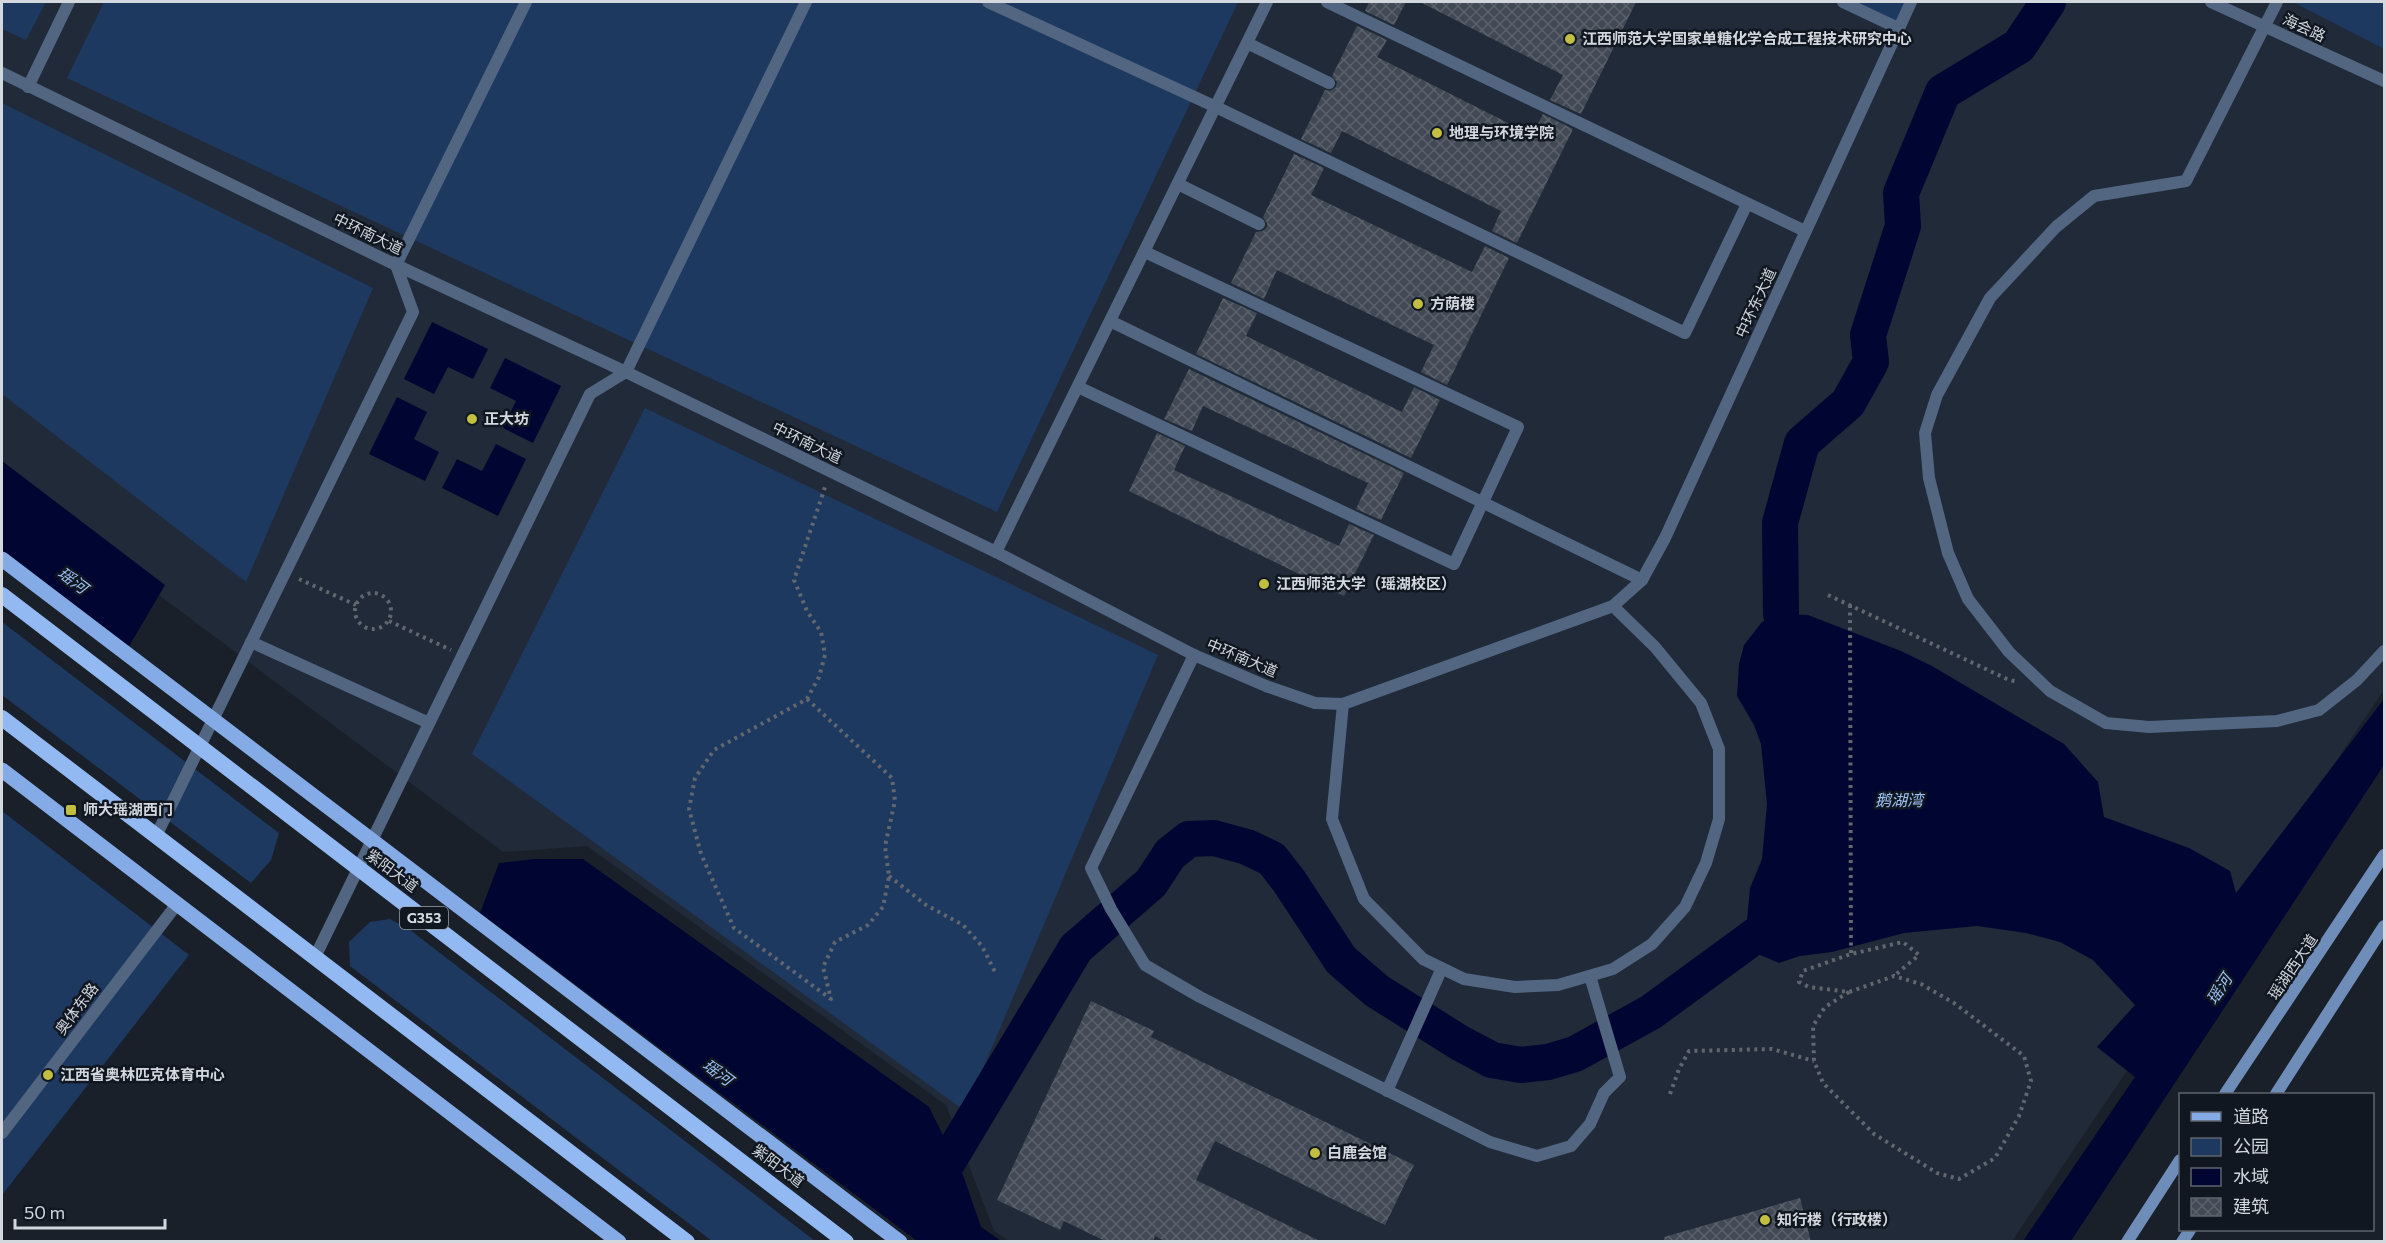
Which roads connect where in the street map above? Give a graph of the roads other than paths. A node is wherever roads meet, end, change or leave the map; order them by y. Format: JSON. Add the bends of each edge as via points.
{"nodes":[{"id":1,"x":69,"y":2,"type":"edge"},
{"id":2,"x":526,"y":2,"type":"edge"},
{"id":3,"x":806,"y":2,"type":"edge"},
{"id":4,"x":988,"y":2,"type":"edge"},
{"id":5,"x":1267,"y":2,"type":"edge"},
{"id":6,"x":1327,"y":2,"type":"edge"},
{"id":7,"x":1843,"y":2,"type":"edge"},
{"id":8,"x":1911,"y":2,"type":"edge"},
{"id":9,"x":2211,"y":2,"type":"edge"},
{"id":10,"x":2277,"y":2,"type":"edge"},
{"id":11,"x":2264,"y":26,"type":"junction"},
{"id":12,"x":1898,"y":28,"type":"junction"},
{"id":13,"x":1247,"y":43,"type":"junction"},
{"id":14,"x":2,"y":73,"type":"edge"},
{"id":15,"x":2385,"y":81,"type":"edge"},
{"id":16,"x":1329,"y":83,"type":"dead end"},
{"id":17,"x":28,"y":87,"type":"junction"},
{"id":18,"x":1216,"y":106,"type":"junction"},
{"id":19,"x":1178,"y":184,"type":"junction"},
{"id":20,"x":1747,"y":204,"type":"junction"},
{"id":21,"x":1259,"y":224,"type":"dead end"},
{"id":22,"x":1805,"y":231,"type":"junction"},
{"id":23,"x":1145,"y":252,"type":"junction"},
{"id":24,"x":396,"y":265,"type":"junction"},
{"id":25,"x":1110,"y":321,"type":"junction"},
{"id":26,"x":626,"y":372,"type":"junction"},
{"id":27,"x":1078,"y":387,"type":"junction"},
{"id":28,"x":1483,"y":502,"type":"junction"},
{"id":29,"x":996,"y":552,"type":"junction"},
{"id":30,"x":2,"y":559,"type":"edge"},
{"id":31,"x":1642,"y":580,"type":"junction"},
{"id":32,"x":2,"y":595,"type":"edge"},
{"id":33,"x":1613,"y":606,"type":"junction"},
{"id":34,"x":251,"y":642,"type":"junction"},
{"id":35,"x":2385,"y":651,"type":"edge"},
{"id":36,"x":1194,"y":655,"type":"junction"},
{"id":37,"x":1343,"y":704,"type":"junction"},
{"id":38,"x":2,"y":718,"type":"edge"},
{"id":39,"x":213,"y":719,"type":"junction"},
{"id":40,"x":429,"y":723,"type":"junction"},
{"id":41,"x":200,"y":746,"type":"junction"},
{"id":42,"x":2,"y":770,"type":"edge"},
{"id":43,"x":156,"y":836,"type":"junction"},
{"id":44,"x":372,"y":840,"type":"junction"},
{"id":45,"x":2385,"y":855,"type":"edge"},
{"id":46,"x":358,"y":868,"type":"junction"},
{"id":47,"x":177,"y":904,"type":"junction"},
{"id":48,"x":2385,"y":926,"type":"edge"},
{"id":49,"x":315,"y":957,"type":"junction"},
{"id":50,"x":1442,"y":968,"type":"junction"},
{"id":51,"x":1590,"y":976,"type":"junction"},
{"id":52,"x":1387,"y":1091,"type":"junction"},
{"id":53,"x":2226,"y":1093,"type":"edge"},
{"id":54,"x":2277,"y":1093,"type":"edge"},
{"id":55,"x":2,"y":1133,"type":"edge"},
{"id":56,"x":2179,"y":1163,"type":"edge"},
{"id":57,"x":619,"y":1242,"type":"edge"},
{"id":58,"x":687,"y":1242,"type":"edge"},
{"id":59,"x":846,"y":1242,"type":"edge"},
{"id":60,"x":900,"y":1242,"type":"edge"},
{"id":61,"x":2127,"y":1242,"type":"edge"}],
"edges":[{"from":1,"to":17,"type":"street"},
{"from":2,"to":24,"type":"street"},
{"from":3,"to":26,"type":"street"},
{"from":4,"to":18,"type":"street"},
{"from":5,"to":13,"type":"street"},
{"from":6,"to":20,"type":"street"},
{"from":7,"to":12,"type":"street"},
{"from":8,"to":12,"type":"street","name":"中环东大道"},
{"from":9,"to":11,"type":"street","name":"海会路"},
{"from":10,"to":11,"type":"street"},
{"from":11,"to":15,"type":"street","name":"海会路"},
{"from":11,"to":35,"type":"street","via":[[2186,181],[2094,196],[2056,226],[1990,298],[1937,395],[1925,433],[1929,478],[1948,553],[1968,599],[2009,652],[2050,691],[2106,723],[2149,727],[2277,721],[2319,710]]},
{"from":12,"to":22,"type":"street","name":"中环东大道"},
{"from":13,"to":16,"type":"street"},
{"from":13,"to":18,"type":"street"},
{"from":14,"to":17,"type":"street","name":"中环南大道"},
{"from":17,"to":24,"type":"street","name":"中环南大道"},
{"from":18,"to":19,"type":"street"},
{"from":18,"to":20,"type":"street","via":[[1685,333]]},
{"from":19,"to":21,"type":"street"},
{"from":19,"to":23,"type":"street"},
{"from":20,"to":22,"type":"street"},
{"from":22,"to":31,"type":"street","name":"中环东大道","via":[[1665,538]]},
{"from":23,"to":25,"type":"street"},
{"from":23,"to":28,"type":"street","via":[[1518,427]]},
{"from":24,"to":26,"type":"street","name":"中环南大道"},
{"from":24,"to":34,"type":"street","via":[[413,312]]},
{"from":25,"to":27,"type":"street"},
{"from":25,"to":28,"type":"street"},
{"from":26,"to":29,"type":"street","name":"中环南大道"},
{"from":26,"to":40,"type":"street","via":[[590,394]]},
{"from":27,"to":28,"type":"street","via":[[1454,564]]},
{"from":27,"to":29,"type":"street"},
{"from":28,"to":31,"type":"street"},
{"from":29,"to":36,"type":"street","name":"中环南大道"},
{"from":30,"to":39,"type":"main road"},
{"from":31,"to":33,"type":"street","name":"中环东大道"},
{"from":32,"to":41,"type":"highway","name":"紫阳大道","number":"G353"},
{"from":33,"to":37,"type":"street","name":"中环南大道"},
{"from":33,"to":51,"type":"street","via":[[1701,703],[1719,749],[1719,819],[1706,863],[1685,907],[1652,944],[1613,969]]},
{"from":34,"to":39,"type":"street"},
{"from":34,"to":40,"type":"street"},
{"from":36,"to":37,"type":"street","name":"中环南大道","via":[[1315,703]]},
{"from":36,"to":52,"type":"street","via":[[1091,868],[1145,965]]},
{"from":37,"to":50,"type":"street","via":[[1332,819],[1364,899],[1423,959]]},
{"from":38,"to":43,"type":"highway"},
{"from":39,"to":41,"type":"street"},
{"from":39,"to":44,"type":"main road"},
{"from":40,"to":44,"type":"street"},
{"from":41,"to":43,"type":"street"},
{"from":41,"to":46,"type":"highway","name":"紫阳大道","number":"G353"},
{"from":42,"to":47,"type":"main road"},
{"from":43,"to":49,"type":"highway"},
{"from":44,"to":46,"type":"street"},
{"from":44,"to":60,"type":"main road"},
{"from":45,"to":53,"type":"main road","name":"瑶湖西大道"},
{"from":46,"to":49,"type":"street"},
{"from":46,"to":59,"type":"highway","name":"紫阳大道","number":"G353"},
{"from":47,"to":55,"type":"street","name":"奥体东路"},
{"from":47,"to":57,"type":"main road"},
{"from":48,"to":54,"type":"main road"},
{"from":49,"to":58,"type":"highway"},
{"from":50,"to":51,"type":"street","via":[[1464,979],[1515,987],[1558,985]]},
{"from":50,"to":52,"type":"street"},
{"from":51,"to":52,"type":"street","via":[[1620,1077],[1604,1093],[1590,1124],[1571,1146],[1537,1156],[1490,1142]]},
{"from":56,"to":61,"type":"main road"}]}
